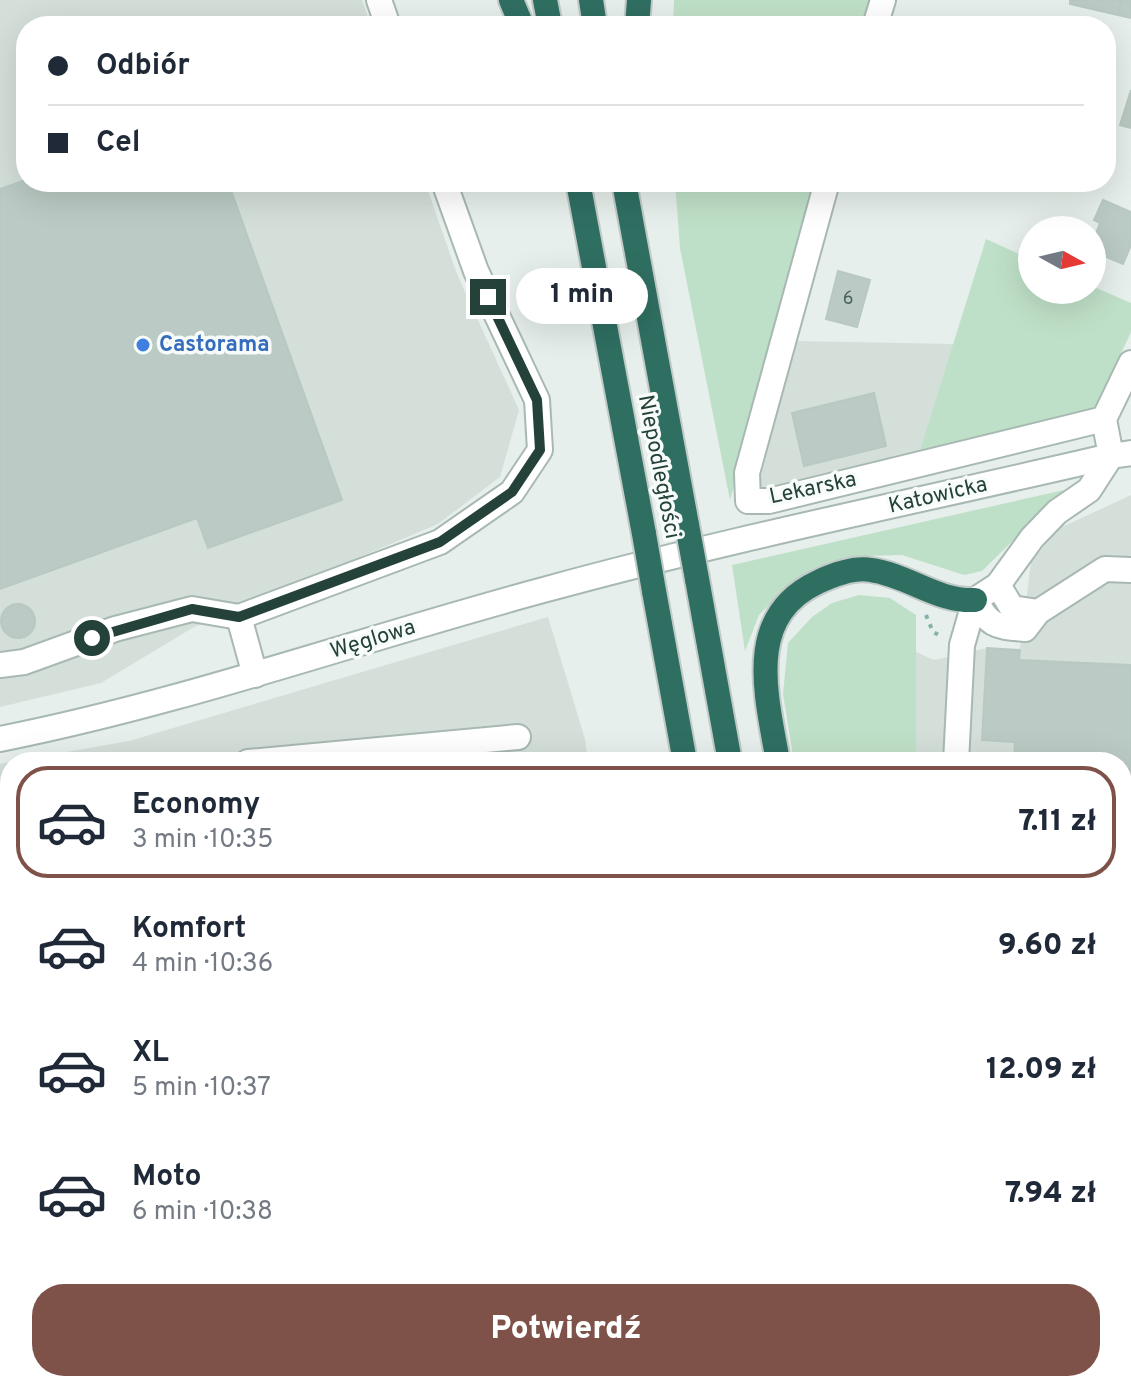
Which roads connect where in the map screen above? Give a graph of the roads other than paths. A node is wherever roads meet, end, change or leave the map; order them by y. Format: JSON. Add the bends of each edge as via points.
{"nodes":[{"id":1,"x":448,"y":192,"type":"edge"},
{"id":2,"x":580,"y":192,"type":"edge"},
{"id":3,"x":626,"y":192,"type":"edge"},
{"id":4,"x":633,"y":192,"type":"edge"},
{"id":5,"x":824,"y":192,"type":"edge"},
{"id":6,"x":632,"y":231,"type":"junction"},
{"id":7,"x":1131,"y":363,"type":"edge"},
{"id":8,"x":1104,"y":419,"type":"junction"},
{"id":9,"x":1121,"y":454,"type":"edge"},
{"id":10,"x":745,"y":540,"type":"joint"},
{"id":11,"x":1131,"y":570,"type":"edge"},
{"id":12,"x":998,"y":585,"type":"junction"},
{"id":13,"x":975,"y":600,"type":"junction"},
{"id":14,"x":1038,"y":612,"type":"junction"},
{"id":15,"x":239,"y":617,"type":"junction"},
{"id":16,"x":0,"y":665,"type":"edge"},
{"id":17,"x":255,"y":675,"type":"junction"},
{"id":18,"x":518,"y":737,"type":"dead end"},
{"id":19,"x":0,"y":739,"type":"edge"},
{"id":20,"x":356,"y":752,"type":"edge"},
{"id":21,"x":683,"y":752,"type":"edge"},
{"id":22,"x":728,"y":752,"type":"edge"},
{"id":23,"x":776,"y":752,"type":"edge"},
{"id":24,"x":957,"y":752,"type":"edge"}],
"edges":[{"from":1,"to":15,"type":"street","via":[[476,271],[537,400],[540,450],[512,492],[440,542]]},
{"from":2,"to":21,"type":"highway","name":"Niepodległości","bridge":true},
{"from":3,"to":6,"type":"highway","name":"Niepodległości"},
{"from":4,"to":6,"type":"highway"},
{"from":5,"to":8,"type":"street","name":"Lekarska","via":[[747,473],[748,501],[769,501]]},
{"from":6,"to":22,"type":"highway","name":"Niepodległości","bridge":true},
{"from":7,"to":8,"type":"street"},
{"from":8,"to":9,"type":"street"},
{"from":9,"to":10,"type":"street","name":"Katowicka"},
{"from":9,"to":12,"type":"street","via":[[1089,490],[1032,538]]},
{"from":10,"to":17,"type":"street","name":"Węglowa","via":[[547,588]]},
{"from":11,"to":14,"type":"street","via":[[1105,569]]},
{"from":12,"to":13,"type":"street"},
{"from":12,"to":14,"type":"street","via":[[1012,608]]},
{"from":13,"to":14,"type":"street","via":[[985,619],[1000,627],[1025,629]]},
{"from":13,"to":23,"type":"highway","via":[[947,598],[899,576],[867,569],[833,575],[800,590],[775,619],[765,653]]},
{"from":13,"to":24,"type":"street","via":[[962,645]]},
{"from":15,"to":16,"type":"street","via":[[192,609]]},
{"from":15,"to":17,"type":"street"},
{"from":17,"to":19,"type":"street","name":"Węglowa"},
{"from":18,"to":20,"type":"street"}]}
